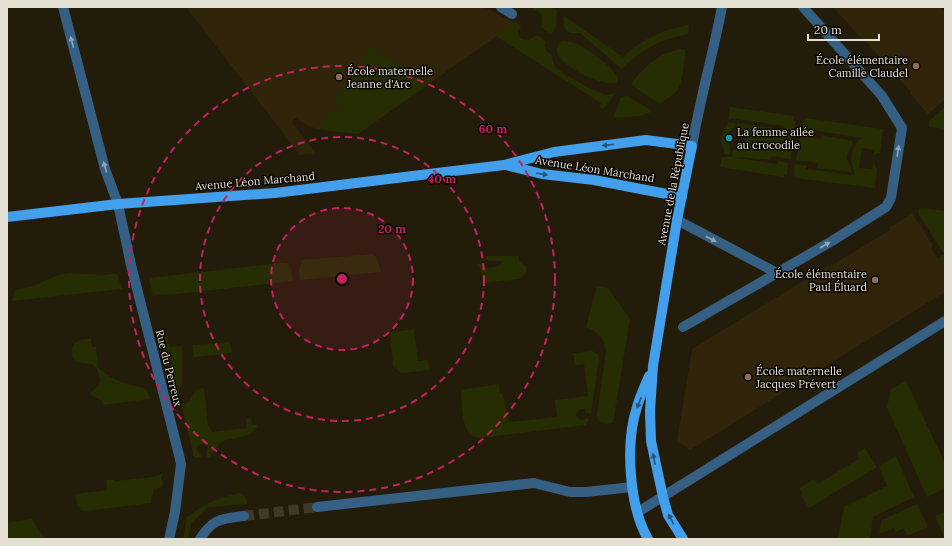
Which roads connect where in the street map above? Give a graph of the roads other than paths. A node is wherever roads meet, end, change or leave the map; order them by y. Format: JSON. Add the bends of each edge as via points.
{"nodes":[{"id":1,"x":63,"y":7,"type":"edge"},
{"id":2,"x":501,"y":7,"type":"edge"},
{"id":3,"x":722,"y":7,"type":"edge"},
{"id":4,"x":803,"y":7,"type":"edge"},
{"id":5,"x":512,"y":14,"type":"dead end"},
{"id":6,"x":692,"y":146,"type":"junction"},
{"id":7,"x":504,"y":165,"type":"junction"},
{"id":8,"x":682,"y":196,"type":"junction"},
{"id":9,"x":118,"y":204,"type":"junction"},
{"id":10,"x":7,"y":217,"type":"edge"},
{"id":11,"x":677,"y":220,"type":"junction"},
{"id":12,"x":777,"y":273,"type":"junction"},
{"id":13,"x":945,"y":321,"type":"edge"},
{"id":14,"x":683,"y":327,"type":"dead end"},
{"id":15,"x":653,"y":366,"type":"junction"},
{"id":16,"x":632,"y":486,"type":"junction"},
{"id":17,"x":663,"y":497,"type":"junction"},
{"id":18,"x":317,"y":507,"type":"tunnel mouth"},
{"id":19,"x":638,"y":512,"type":"junction"},
{"id":20,"x":244,"y":516,"type":"tunnel mouth"},
{"id":21,"x":169,"y":539,"type":"edge"},
{"id":22,"x":200,"y":539,"type":"edge"},
{"id":23,"x":648,"y":539,"type":"edge"},
{"id":24,"x":683,"y":539,"type":"edge"}],
"edges":[{"from":9,"to":1,"type":"street","name":"Rue du Perreux","one_way":true,"via":[[105,169]]},
{"from":2,"to":5,"type":"street"},
{"from":3,"to":6,"type":"street","name":"Avenue de la République"},
{"from":12,"to":4,"type":"street","one_way":true,"via":[[886,207],[891,198],[902,128],[882,96]]},
{"from":6,"to":7,"type":"main road","name":"Avenue Léon Marchand","one_way":true,"via":[[646,140],[554,152]]},
{"from":6,"to":8,"type":"main road","name":"Avenue de la République"},
{"from":7,"to":8,"type":"main road","name":"Avenue Léon Marchand","one_way":true,"via":[[542,174],[594,180]]},
{"from":7,"to":9,"type":"main road","name":"Avenue Léon Marchand","via":[[274,193]]},
{"from":8,"to":11,"type":"main road","name":"Avenue de la République"},
{"from":9,"to":10,"type":"main road","name":"Avenue Léon Marchand"},
{"from":9,"to":21,"type":"street","name":"Rue du Perreux","via":[[181,464]]},
{"from":11,"to":12,"type":"street","one_way":true},
{"from":11,"to":15,"type":"main road","name":"Avenue de la République"},
{"from":12,"to":14,"type":"street"},
{"from":13,"to":17,"type":"street"},
{"from":15,"to":16,"type":"main road","name":"Avenue de la République","one_way":true,"via":[[636,408],[632,429]]},
{"from":17,"to":15,"type":"main road","name":"Avenue de la République","one_way":true,"via":[[651,441]]},
{"from":16,"to":18,"type":"street","via":[[570,492],[534,483]]},
{"from":16,"to":19,"type":"main road","name":"Avenue de la République"},
{"from":17,"to":19,"type":"street"},
{"from":24,"to":17,"type":"main road","name":"Avenue de la République","one_way":true,"via":[[668,515]]},
{"from":19,"to":23,"type":"main road","name":"Avenue de la République"},
{"from":20,"to":22,"type":"street","via":[[216,521]]}]}
